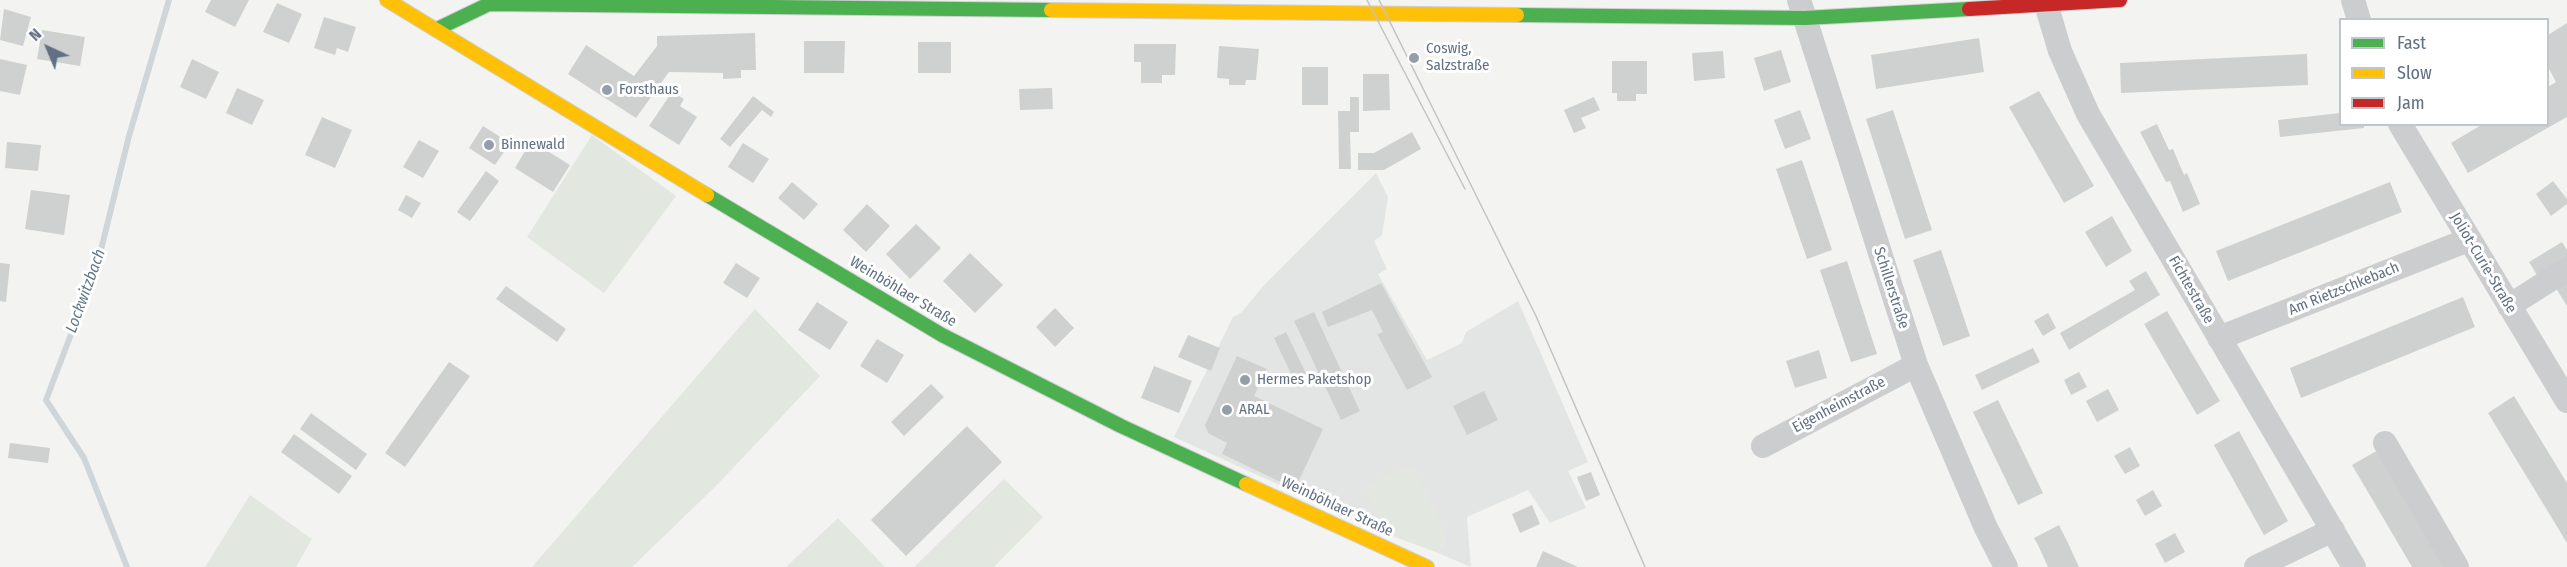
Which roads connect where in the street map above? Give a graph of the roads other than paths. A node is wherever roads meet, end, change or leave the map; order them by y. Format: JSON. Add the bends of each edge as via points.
{"nodes":[{"id":1,"x":388,"y":0,"type":"edge"},
{"id":2,"x":2120,"y":0,"type":"edge"},
{"id":3,"x":2353,"y":0,"type":"edge"},
{"id":4,"x":2046,"y":4,"type":"junction"},
{"id":5,"x":1802,"y":9,"type":"edge"},
{"id":6,"x":2358,"y":18,"type":"edge"},
{"id":7,"x":437,"y":29,"type":"junction"},
{"id":8,"x":2401,"y":126,"type":"edge"},
{"id":9,"x":2468,"y":240,"type":"junction"},
{"id":10,"x":2567,"y":269,"type":"edge"},
{"id":11,"x":2509,"y":306,"type":"junction"},
{"id":12,"x":2219,"y":338,"type":"junction"},
{"id":13,"x":1916,"y":365,"type":"junction"},
{"id":14,"x":2567,"y":400,"type":"edge"},
{"id":15,"x":2385,"y":443,"type":"dead end"},
{"id":16,"x":1763,"y":446,"type":"dead end"},
{"id":17,"x":2333,"y":530,"type":"junction"},
{"id":18,"x":1427,"y":567,"type":"edge"},
{"id":19,"x":2006,"y":567,"type":"edge"},
{"id":20,"x":2256,"y":567,"type":"edge"},
{"id":21,"x":2354,"y":567,"type":"edge"},
{"id":22,"x":2457,"y":567,"type":"edge"}],
"edges":[{"from":1,"to":7,"type":"street","name":"Weinböhlaer Straße"},
{"from":2,"to":4,"type":"street"},
{"from":3,"to":6,"type":"street"},
{"from":4,"to":5,"type":"street"},
{"from":4,"to":12,"type":"street","name":"Fichtestraße","via":[[2060,51],[2088,114]]},
{"from":5,"to":7,"type":"street","via":[[489,4]]},
{"from":5,"to":13,"type":"street","name":"Schillerstraße"},
{"from":7,"to":18,"type":"street","name":"Weinböhlaer Straße","via":[[942,335],[1121,426]]},
{"from":8,"to":9,"type":"street","name":"Joliot-Curie-Straße"},
{"from":9,"to":11,"type":"street","name":"Joliot-Curie-Straße"},
{"from":9,"to":12,"type":"street","name":"Am Rietzschkebach"},
{"from":10,"to":11,"type":"street"},
{"from":11,"to":14,"type":"street","name":"Joliot-Curie-Straße"},
{"from":12,"to":17,"type":"street","name":"Fichtestraße"},
{"from":13,"to":16,"type":"street","name":"Eigenheimstraße"},
{"from":13,"to":19,"type":"street","name":"Schillerstraße"},
{"from":15,"to":22,"type":"street"},
{"from":17,"to":20,"type":"street"},
{"from":17,"to":21,"type":"street","name":"Fichtestraße"}]}
